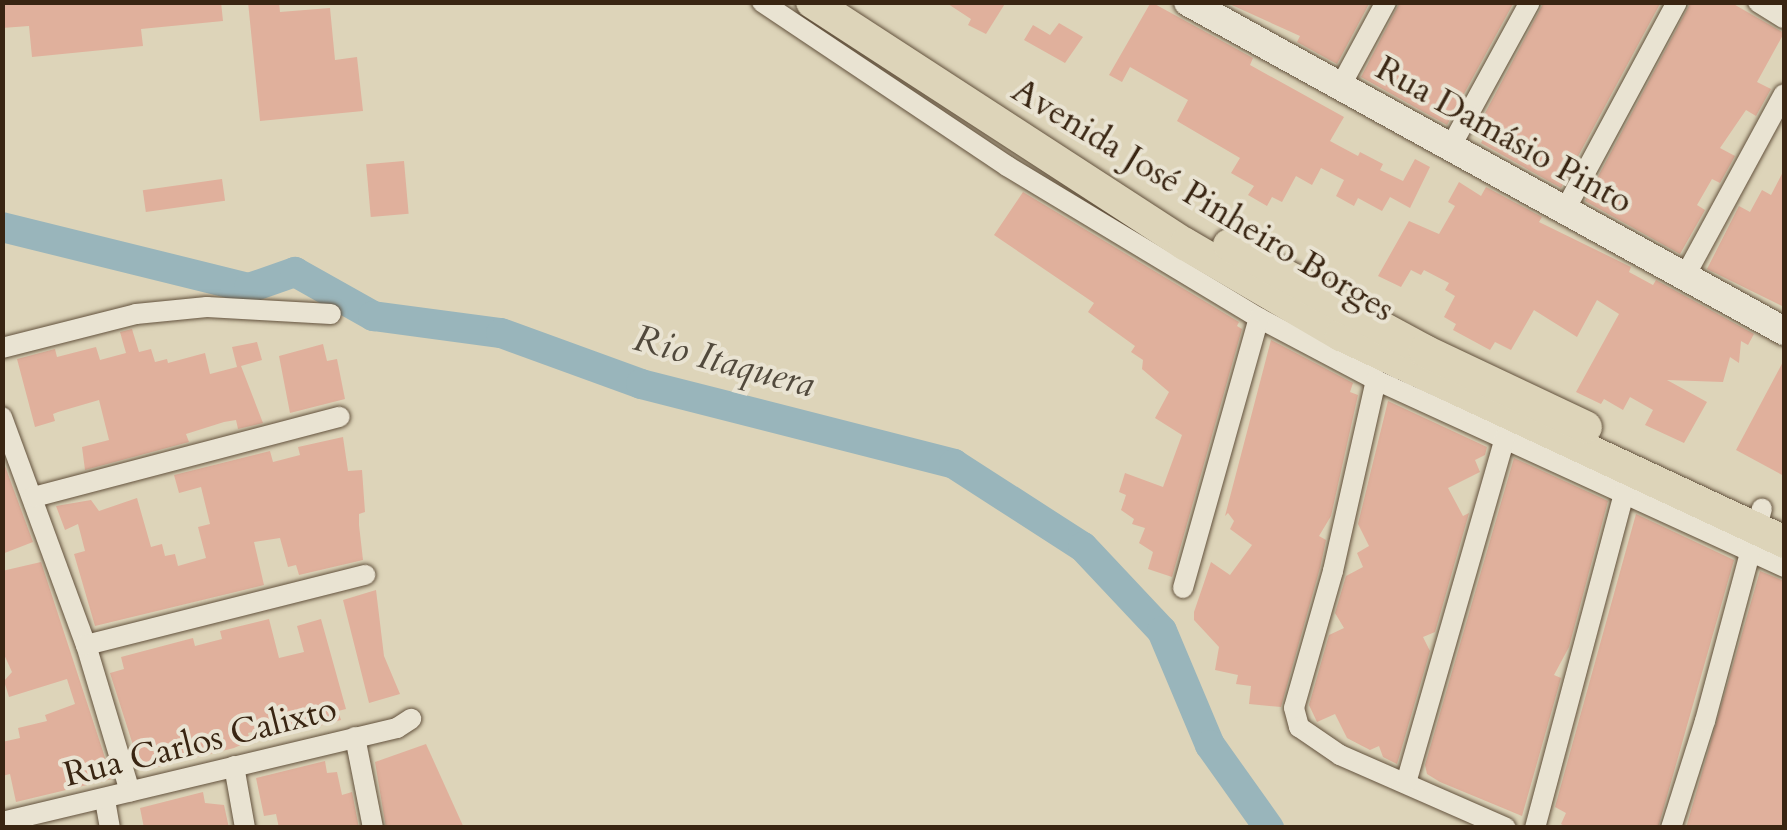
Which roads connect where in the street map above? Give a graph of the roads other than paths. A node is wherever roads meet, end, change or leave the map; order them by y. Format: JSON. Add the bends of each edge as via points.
{"nodes":[{"id":1,"x":762,"y":2,"type":"edge"},
{"id":2,"x":812,"y":2,"type":"edge"},
{"id":3,"x":851,"y":2,"type":"edge"},
{"id":4,"x":1188,"y":2,"type":"edge"},
{"id":5,"x":1386,"y":2,"type":"edge"},
{"id":6,"x":1530,"y":2,"type":"edge"},
{"id":7,"x":1677,"y":2,"type":"edge"},
{"id":8,"x":1758,"y":2,"type":"edge"},
{"id":9,"x":1230,"y":13,"type":"edge"},
{"id":10,"x":1784,"y":18,"type":"edge"},
{"id":11,"x":1340,"y":87,"type":"junction"},
{"id":12,"x":1784,"y":94,"type":"edge"},
{"id":13,"x":1450,"y":148,"type":"junction"},
{"id":14,"x":1565,"y":210,"type":"junction"},
{"id":15,"x":1684,"y":278,"type":"junction"},
{"id":16,"x":331,"y":314,"type":"dead end"},
{"id":17,"x":1259,"y":318,"type":"junction"},
{"id":18,"x":1784,"y":331,"type":"edge"},
{"id":19,"x":2,"y":348,"type":"edge"},
{"id":20,"x":1376,"y":380,"type":"junction"},
{"id":21,"x":2,"y":417,"type":"edge"},
{"id":22,"x":340,"y":417,"type":"dead end"},
{"id":23,"x":1505,"y":438,"type":"junction"},
{"id":24,"x":1625,"y":490,"type":"junction"},
{"id":25,"x":34,"y":497,"type":"junction"},
{"id":26,"x":1767,"y":530,"type":"edge"},
{"id":27,"x":1784,"y":567,"type":"edge"},
{"id":28,"x":365,"y":574,"type":"dead end"},
{"id":29,"x":1183,"y":588,"type":"dead end"},
{"id":30,"x":86,"y":645,"type":"junction"},
{"id":31,"x":411,"y":719,"type":"dead end"},
{"id":32,"x":355,"y":737,"type":"junction"},
{"id":33,"x":234,"y":766,"type":"junction"},
{"id":34,"x":1406,"y":784,"type":"junction"},
{"id":35,"x":130,"y":792,"type":"junction"},
{"id":36,"x":105,"y":800,"type":"junction"},
{"id":37,"x":2,"y":822,"type":"edge"},
{"id":38,"x":110,"y":828,"type":"edge"},
{"id":39,"x":245,"y":828,"type":"edge"},
{"id":40,"x":373,"y":828,"type":"edge"},
{"id":41,"x":1506,"y":828,"type":"edge"},
{"id":42,"x":1535,"y":828,"type":"edge"},
{"id":43,"x":1670,"y":828,"type":"edge"}],
"edges":[{"from":1,"to":17,"type":"street","via":[[1007,166]]},
{"from":2,"to":26,"type":"main road","name":"Avenida José Pinheiro Borges","via":[[1308,317],[1424,378]]},
{"from":3,"to":26,"type":"main road","name":"Avenida José Pinheiro Borges","via":[[1274,271]]},
{"from":4,"to":9,"type":"street","name":"Rua Damásio Pinto"},
{"from":5,"to":11,"type":"street"},
{"from":6,"to":13,"type":"street"},
{"from":7,"to":14,"type":"street"},
{"from":8,"to":10,"type":"street"},
{"from":9,"to":11,"type":"street","name":"Rua Damásio Pinto"},
{"from":11,"to":13,"type":"street","name":"Rua Damásio Pinto"},
{"from":12,"to":15,"type":"street"},
{"from":13,"to":14,"type":"street","name":"Rua Damásio Pinto"},
{"from":14,"to":15,"type":"street","name":"Rua Damásio Pinto"},
{"from":15,"to":18,"type":"street","name":"Rua Damásio Pinto"},
{"from":16,"to":19,"type":"street","via":[[206,306],[136,314]]},
{"from":17,"to":20,"type":"street"},
{"from":17,"to":29,"type":"street"},
{"from":20,"to":23,"type":"street"},
{"from":20,"to":34,"type":"street","via":[[1294,708],[1298,727],[1314,741]]},
{"from":21,"to":25,"type":"street"},
{"from":22,"to":25,"type":"street"},
{"from":23,"to":24,"type":"street"},
{"from":23,"to":34,"type":"street"},
{"from":24,"to":26,"type":"street"},
{"from":24,"to":42,"type":"street"},
{"from":25,"to":30,"type":"street"},
{"from":26,"to":27,"type":"street"},
{"from":26,"to":43,"type":"street"},
{"from":28,"to":30,"type":"street"},
{"from":30,"to":35,"type":"street"},
{"from":31,"to":32,"type":"street","name":"Rua Carlos Calixto"},
{"from":32,"to":33,"type":"street","name":"Rua Carlos Calixto"},
{"from":32,"to":40,"type":"street"},
{"from":33,"to":35,"type":"street","name":"Rua Carlos Calixto"},
{"from":33,"to":39,"type":"street"},
{"from":34,"to":41,"type":"street"},
{"from":35,"to":36,"type":"street","name":"Rua Carlos Calixto"},
{"from":36,"to":37,"type":"street","name":"Rua Carlos Calixto"},
{"from":36,"to":38,"type":"street"}]}
